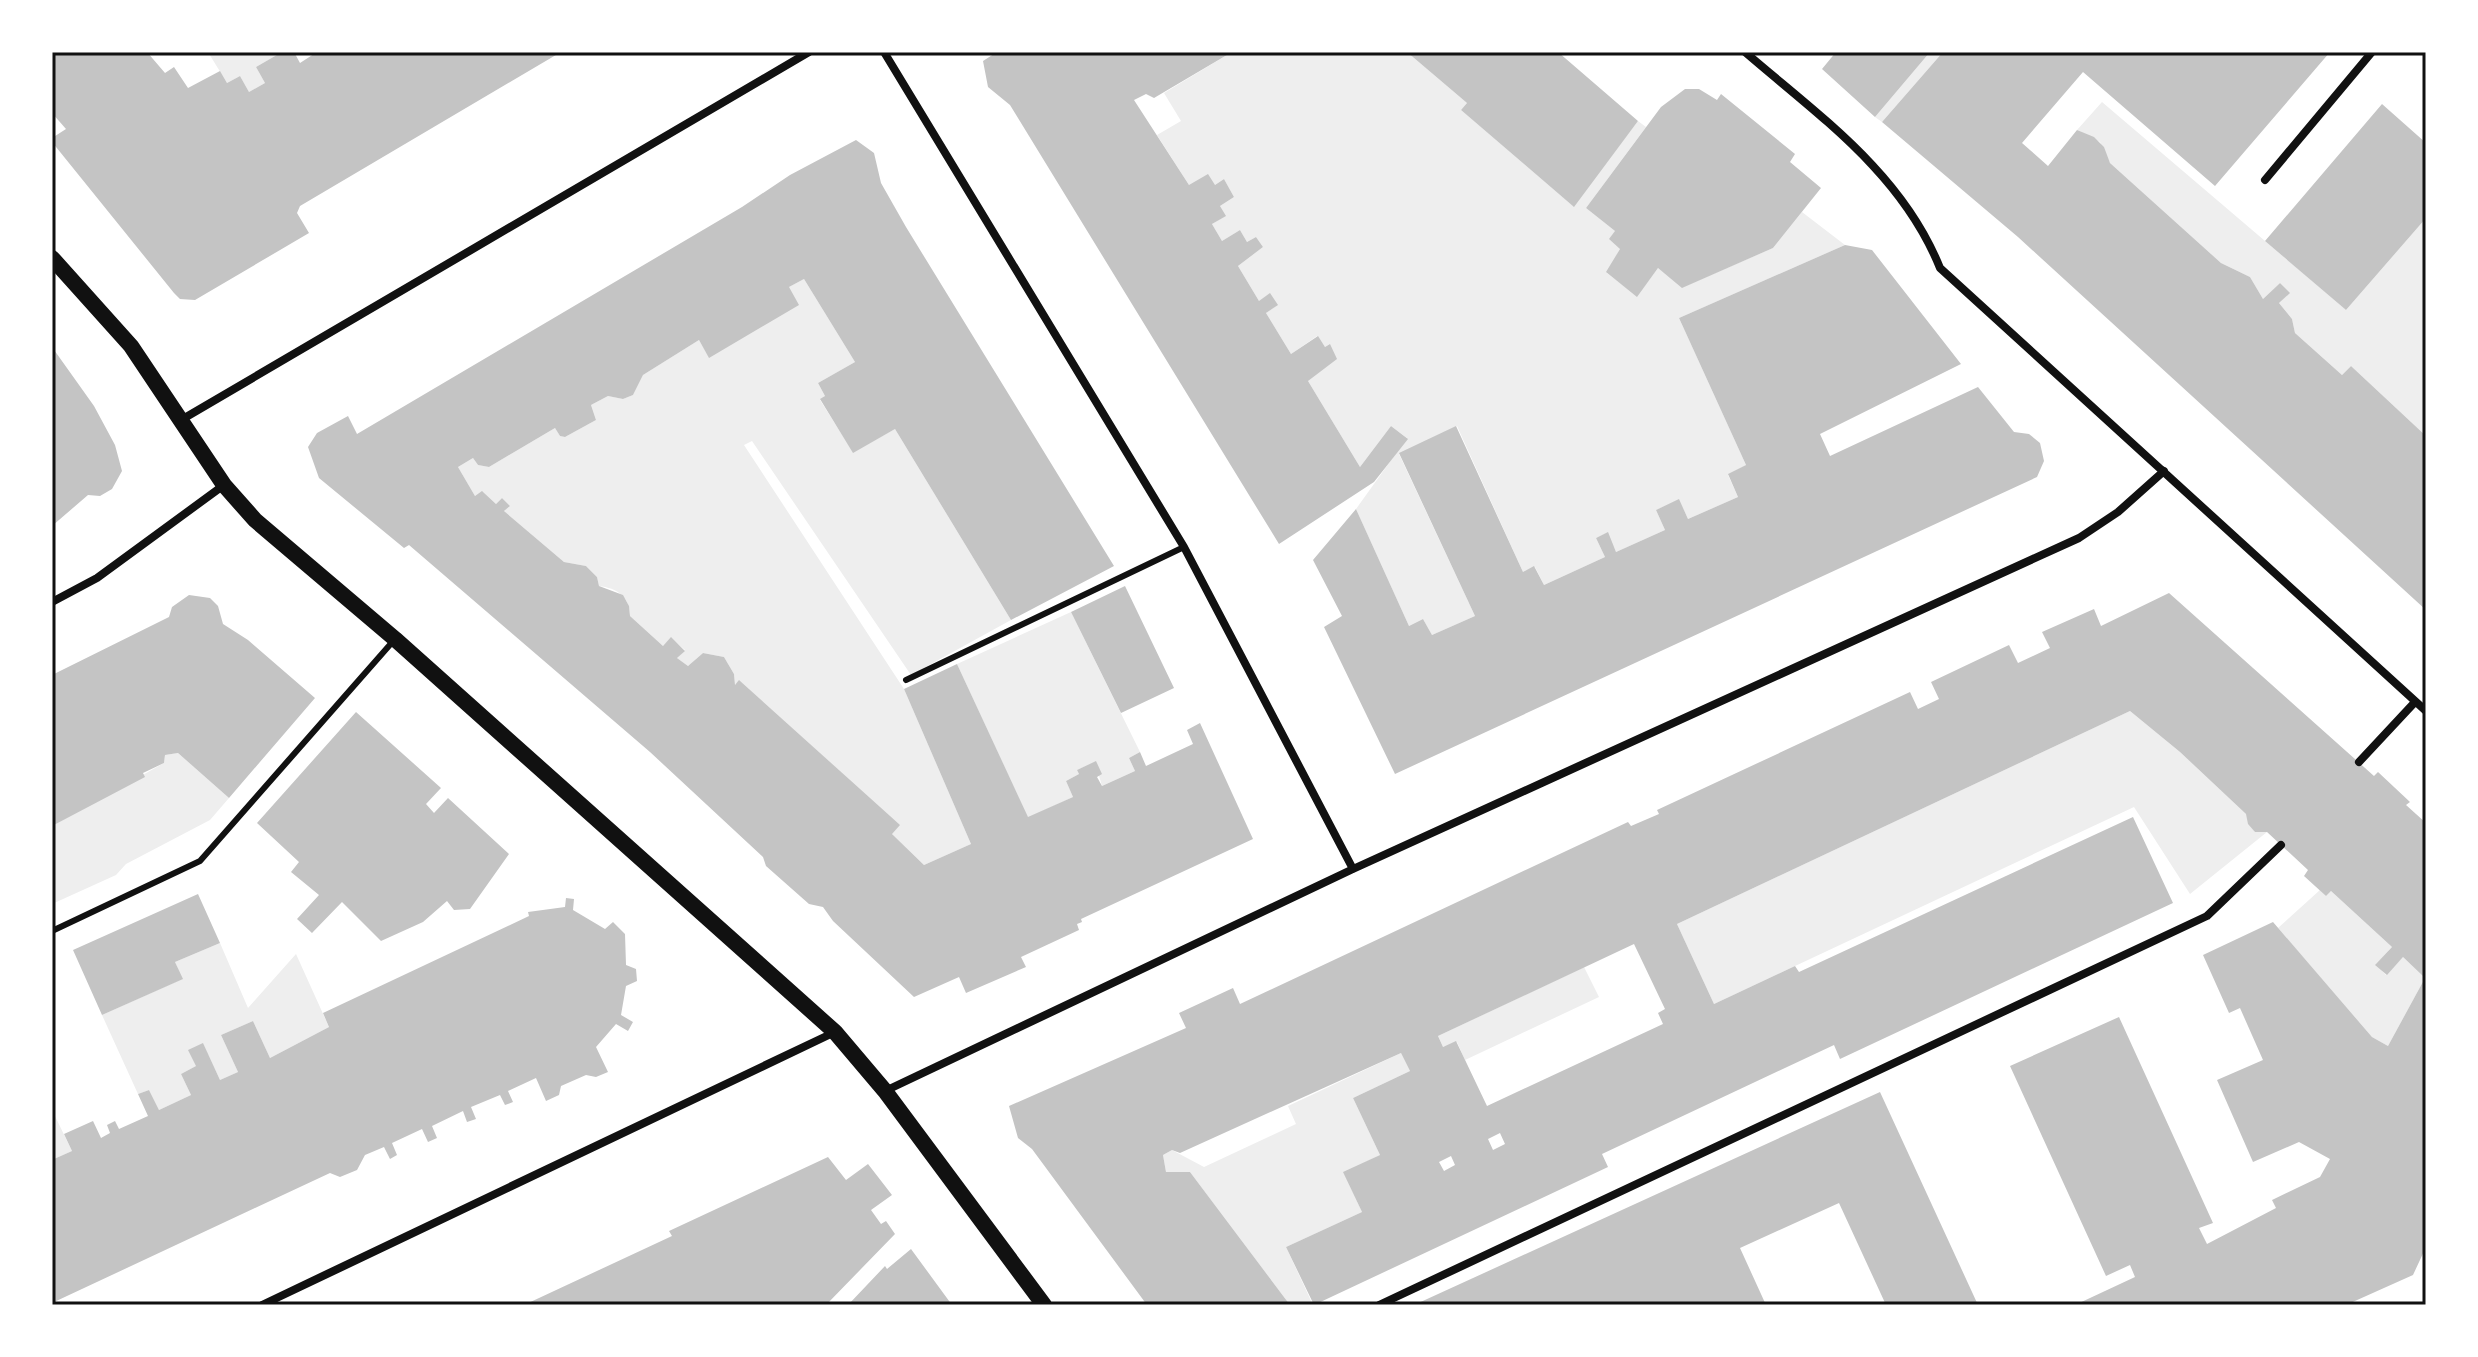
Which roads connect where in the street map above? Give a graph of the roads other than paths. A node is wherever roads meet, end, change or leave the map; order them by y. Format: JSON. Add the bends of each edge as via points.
{"nodes":[{"id":1,"x":809,"y":52,"type":"edge"},
{"id":2,"x":884,"y":52,"type":"edge"},
{"id":3,"x":1745,"y":52,"type":"edge"},
{"id":4,"x":2372,"y":52,"type":"edge"},
{"id":5,"x":2265,"y":180,"type":"dead end"},
{"id":6,"x":52,"y":258,"type":"edge"},
{"id":7,"x":181,"y":420,"type":"junction"},
{"id":8,"x":2164,"y":471,"type":"junction"},
{"id":9,"x":224,"y":485,"type":"junction"},
{"id":10,"x":1184,"y":547,"type":"junction"},
{"id":11,"x":52,"y":602,"type":"edge"},
{"id":12,"x":395,"y":639,"type":"junction"},
{"id":13,"x":906,"y":680,"type":"dead end"},
{"id":14,"x":2415,"y":702,"type":"junction"},
{"id":15,"x":2426,"y":711,"type":"edge"},
{"id":16,"x":2359,"y":762,"type":"dead end"},
{"id":17,"x":2281,"y":845,"type":"dead end"},
{"id":18,"x":1353,"y":869,"type":"junction"},
{"id":19,"x":52,"y":931,"type":"edge"},
{"id":20,"x":835,"y":1032,"type":"junction"},
{"id":21,"x":885,"y":1091,"type":"junction"},
{"id":22,"x":262,"y":1305,"type":"edge"},
{"id":23,"x":1044,"y":1305,"type":"edge"},
{"id":24,"x":1379,"y":1305,"type":"edge"}],
"edges":[{"from":1,"to":7,"type":"street"},
{"from":2,"to":10,"type":"street"},
{"from":3,"to":8,"type":"street","via":[[1886,177],[1923,231],[1940,268]]},
{"from":4,"to":5,"type":"street"},
{"from":6,"to":7,"type":"main road","via":[[131,346]]},
{"from":7,"to":9,"type":"main road"},
{"from":8,"to":14,"type":"street"},
{"from":8,"to":18,"type":"street","via":[[2079,538]]},
{"from":9,"to":11,"type":"street","via":[[97,578]]},
{"from":9,"to":12,"type":"main road","via":[[255,520]]},
{"from":10,"to":13,"type":"lane"},
{"from":10,"to":18,"type":"street"},
{"from":12,"to":19,"type":"lane","via":[[200,861]]},
{"from":12,"to":20,"type":"main road"},
{"from":14,"to":15,"type":"street"},
{"from":14,"to":16,"type":"street"},
{"from":17,"to":24,"type":"street","via":[[2207,916]]},
{"from":18,"to":21,"type":"street"},
{"from":20,"to":21,"type":"main road"},
{"from":20,"to":22,"type":"street"},
{"from":21,"to":23,"type":"main road"}]}
